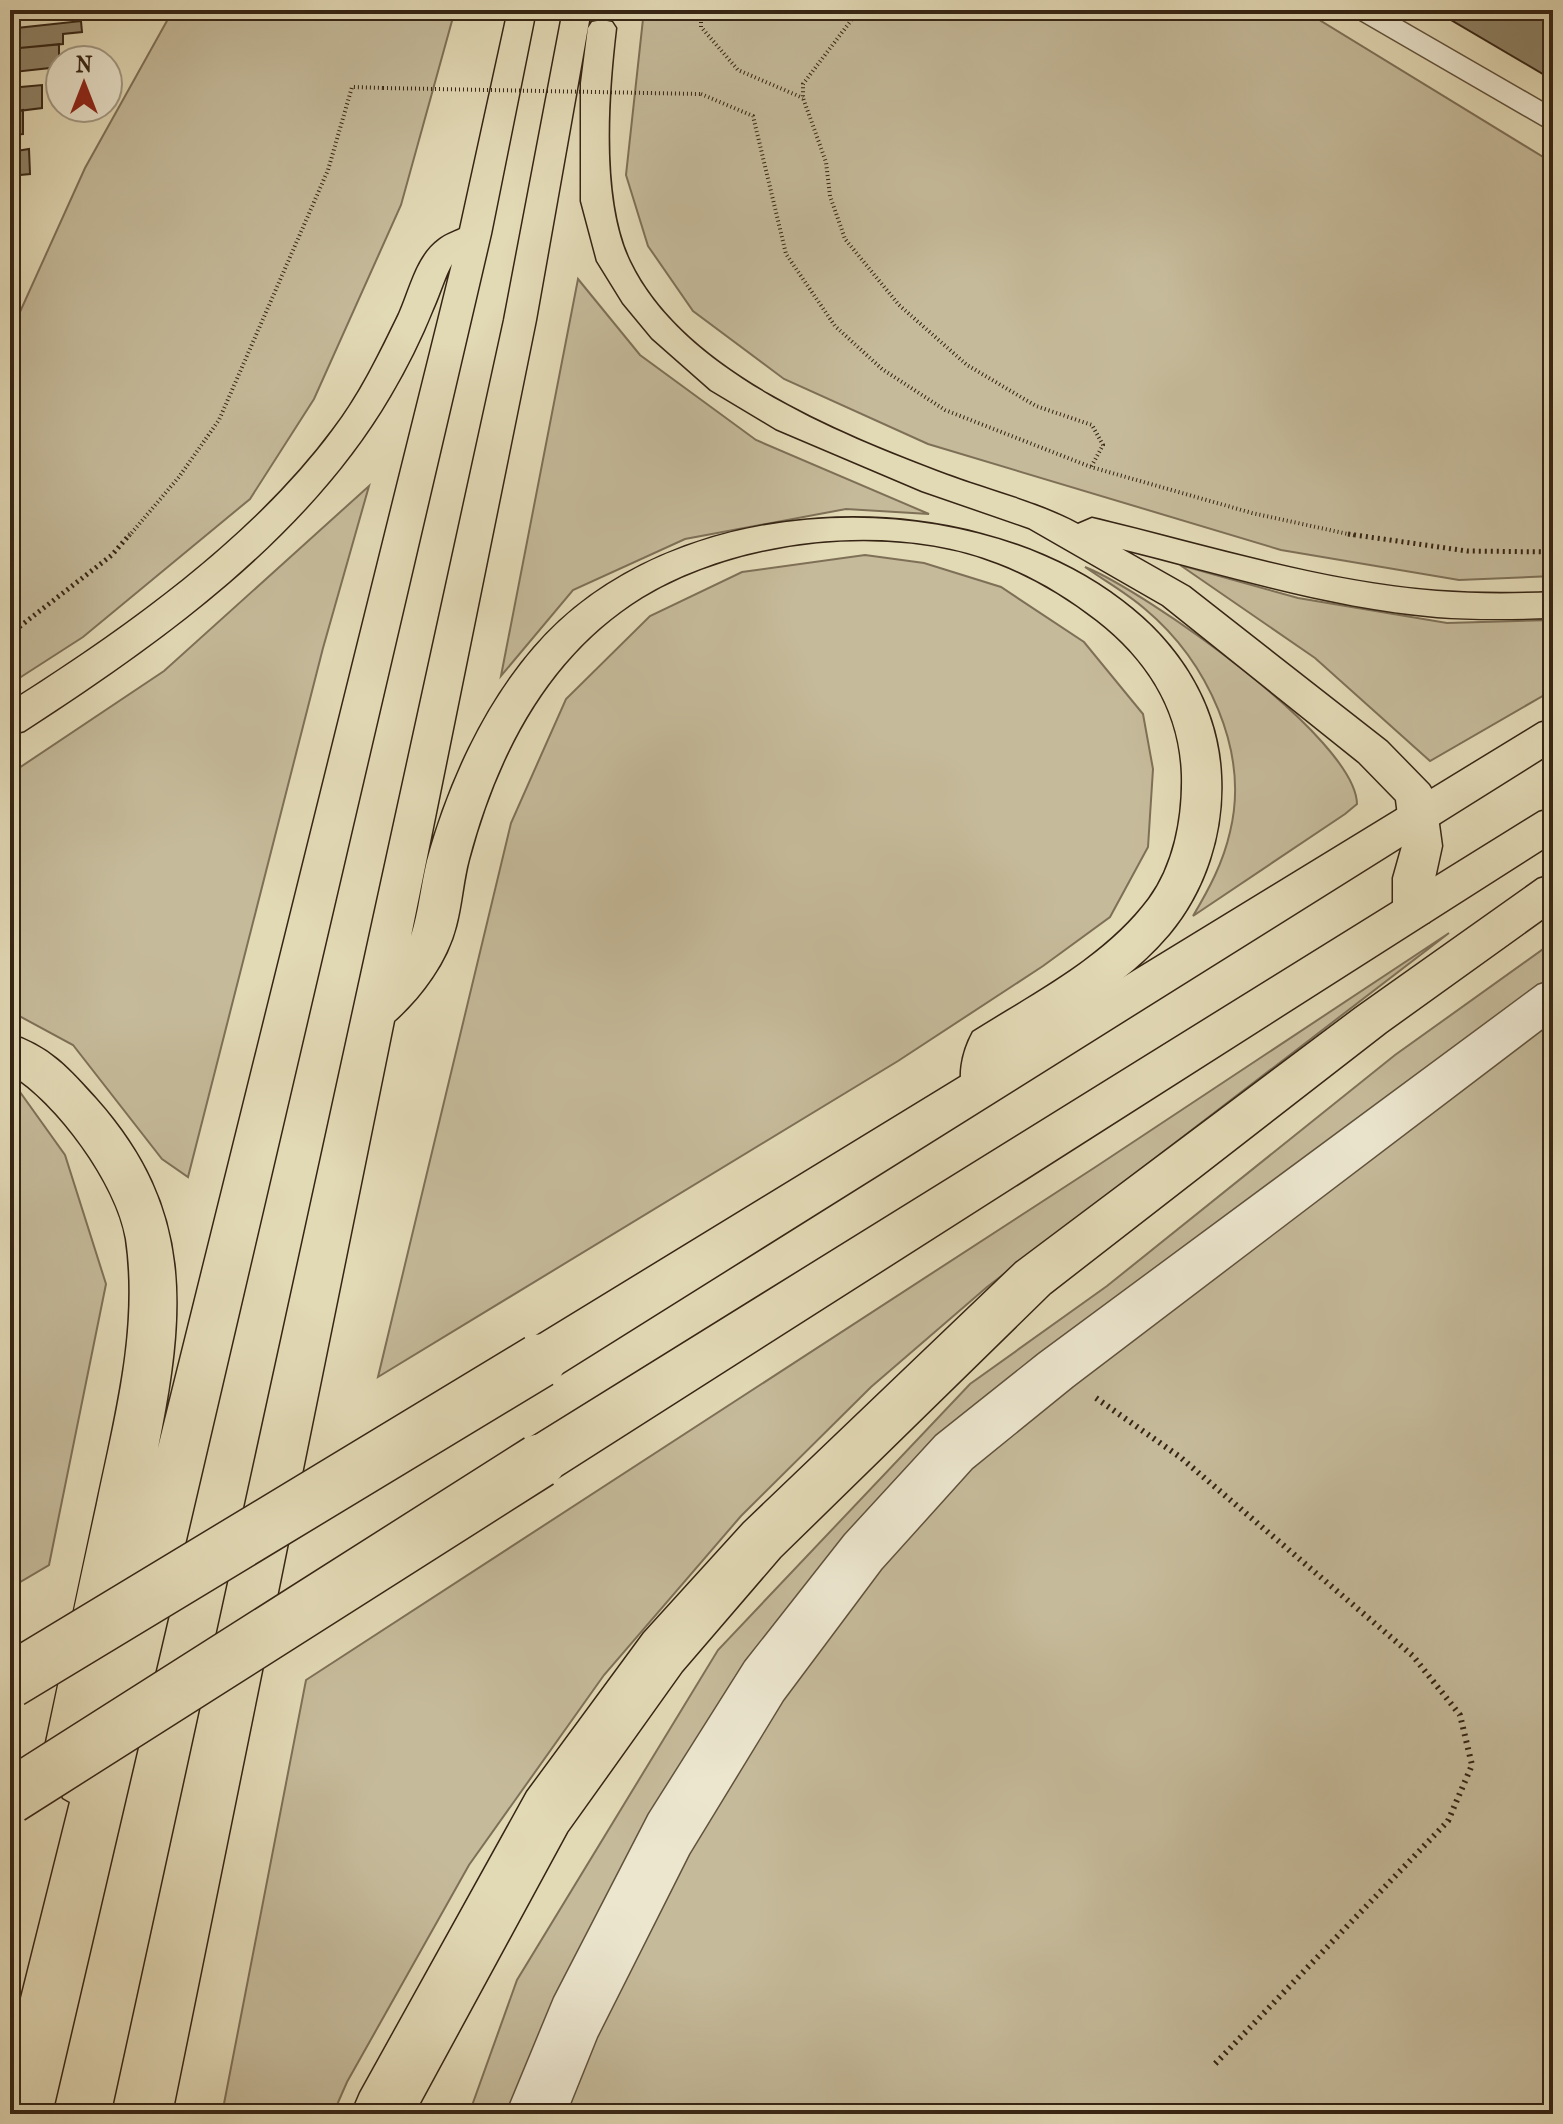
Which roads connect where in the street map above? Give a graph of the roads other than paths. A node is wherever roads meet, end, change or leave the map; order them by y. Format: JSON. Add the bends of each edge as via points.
{"nodes":[{"id":1,"x":522,"y":10,"type":"edge"},
{"id":2,"x":577,"y":10,"type":"edge"},
{"id":3,"x":603,"y":10,"type":"edge"},
{"id":4,"x":1363,"y":10,"type":"edge"},
{"id":5,"x":1553,"y":120,"type":"edge"},
{"id":6,"x":475,"y":234,"type":"junction"},
{"id":7,"x":1042,"y":520,"type":"junction"},
{"id":8,"x":1553,"y":605,"type":"edge"},
{"id":9,"x":10,"y":721,"type":"edge"},
{"id":10,"x":1553,"y":733,"type":"edge"},
{"id":11,"x":1418,"y":816,"type":"junction"},
{"id":12,"x":1553,"y":823,"type":"edge"},
{"id":13,"x":1553,"y":890,"type":"edge"},
{"id":14,"x":1414,"y":911,"type":"junction"},
{"id":15,"x":1553,"y":997,"type":"edge"},
{"id":16,"x":375,"y":1016,"type":"junction"},
{"id":17,"x":10,"y":1052,"type":"edge"},
{"id":18,"x":982,"y":1086,"type":"junction"},
{"id":19,"x":10,"y":1681,"type":"edge"},
{"id":20,"x":10,"y":1797,"type":"edge"},
{"id":21,"x":93,"y":1817,"type":"junction"},
{"id":22,"x":22,"y":2114,"type":"edge"},
{"id":23,"x":142,"y":2114,"type":"edge"},
{"id":24,"x":381,"y":2114,"type":"edge"},
{"id":25,"x":536,"y":2114,"type":"edge"}],
"edges":[{"from":1,"to":6,"type":"main road"},
{"from":2,"to":16,"type":"main road","via":[[520,320]]},
{"from":3,"to":7,"type":"main road","via":[[595,83],[596,201],[613,261],[644,308],[701,365],[775,414],[934,483]]},
{"from":4,"to":5,"type":"street"},
{"from":6,"to":9,"type":"main road","via":[[449,247],[435,265],[373,396],[345,439],[269,527],[125,644]]},
{"from":6,"to":21,"type":"main road"},
{"from":7,"to":8,"type":"main road","via":[[1361,594],[1471,606]]},
{"from":7,"to":11,"type":"main road","via":[[1176,596],[1373,752],[1415,795]]},
{"from":10,"to":11,"type":"main road"},
{"from":11,"to":14,"type":"main road","via":[[1422,846],[1414,878]]},
{"from":11,"to":18,"type":"main road"},
{"from":12,"to":14,"type":"main road"},
{"from":13,"to":24,"type":"main road","via":[[1371,1020],[1033,1278],[762,1540],[663,1652],[547,1812]]},
{"from":14,"to":20,"type":"main road","bridge":true},
{"from":15,"to":25,"type":"street","via":[[954,1452],[863,1552],[764,1681],[669,1834],[575,2019]]},
{"from":16,"to":18,"type":"main road","via":[[429,947],[468,794],[497,736],[522,694],[569,635],[643,579],[715,550],[813,532],[906,532],[1021,558],[1117,612],[1174,678],[1194,721],[1201,760],[1196,839],[1155,922],[1130,947],[988,1045]]},
{"from":16,"to":23,"type":"main road"},
{"from":17,"to":21,"type":"main road","via":[[44,1072],[99,1134],[131,1188],[149,1237],[155,1313],[140,1416],[72,1747]]},
{"from":18,"to":19,"type":"main road","bridge":true},
{"from":21,"to":22,"type":"main road"}]}
